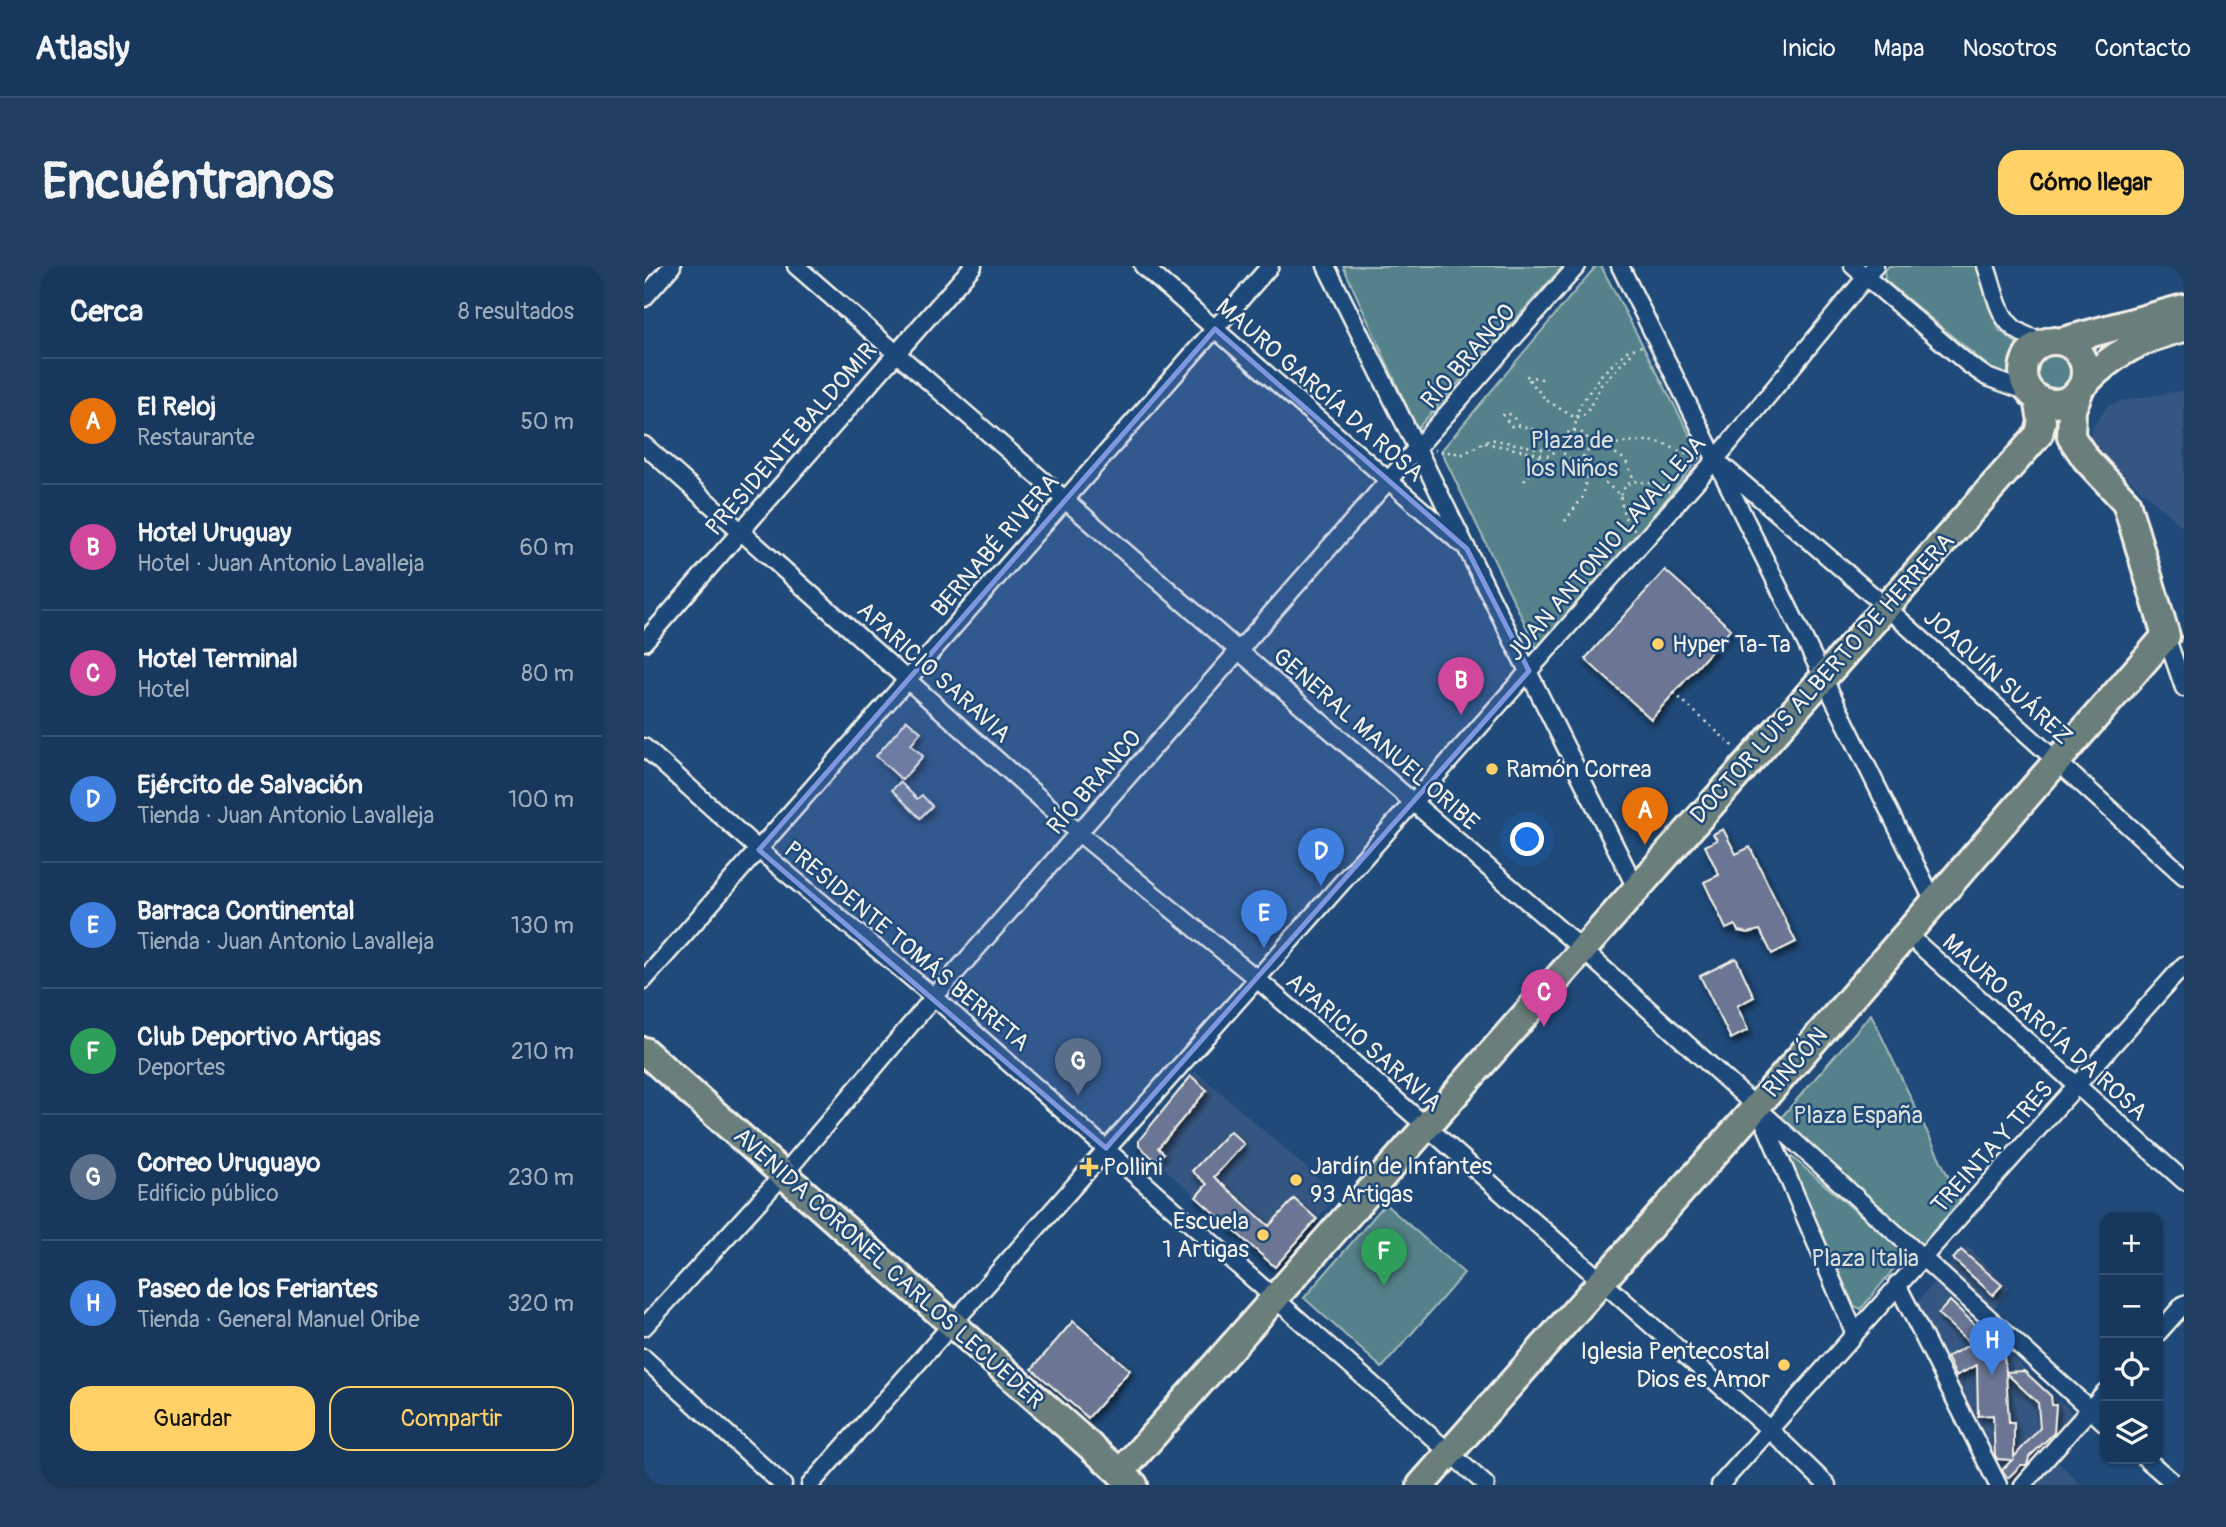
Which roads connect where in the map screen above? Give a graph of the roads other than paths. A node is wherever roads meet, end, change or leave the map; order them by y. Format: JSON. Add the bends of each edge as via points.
{"nodes":[{"id":1,"x":672,"y":266,"type":"edge"},
{"id":2,"x":796,"y":266,"type":"edge"},
{"id":3,"x":974,"y":266,"type":"edge"},
{"id":4,"x":1143,"y":266,"type":"edge"},
{"id":5,"x":1270,"y":266,"type":"edge"},
{"id":6,"x":1326,"y":266,"type":"edge"},
{"id":7,"x":1577,"y":266,"type":"edge"},
{"id":8,"x":1620,"y":266,"type":"edge"},
{"id":9,"x":1986,"y":266,"type":"edge"},
{"id":10,"x":1864,"y":270,"type":"edge"},
{"id":11,"x":644,"y":299,"type":"edge"},
{"id":12,"x":2184,"y":308,"type":"edge"},
{"id":13,"x":2184,"y":328,"type":"edge"},
{"id":14,"x":1215,"y":329,"type":"junction"},
{"id":15,"x":2054,"y":341,"type":"junction"},
{"id":16,"x":897,"y":351,"type":"junction"},
{"id":17,"x":2081,"y":388,"type":"junction"},
{"id":18,"x":2035,"y":396,"type":"junction"},
{"id":19,"x":644,"y":445,"type":"edge"},
{"id":20,"x":1417,"y":448,"type":"junction"},
{"id":21,"x":1716,"y":460,"type":"junction"},
{"id":22,"x":1388,"y":480,"type":"junction"},
{"id":23,"x":1067,"y":498,"type":"junction"},
{"id":24,"x":741,"y":531,"type":"junction"},
{"id":25,"x":1467,"y":549,"type":"junction"},
{"id":26,"x":1886,"y":607,"type":"junction"},
{"id":27,"x":2166,"y":636,"type":"junction"},
{"id":28,"x":644,"y":642,"type":"edge"},
{"id":29,"x":1240,"y":649,"type":"junction"},
{"id":30,"x":1529,"y":671,"type":"junction"},
{"id":31,"x":1823,"y":677,"type":"junction"},
{"id":32,"x":908,"y":678,"type":"junction"},
{"id":33,"x":2184,"y":688,"type":"edge"},
{"id":34,"x":644,"y":747,"type":"edge"},
{"id":35,"x":2056,"y":760,"type":"junction"},
{"id":36,"x":1413,"y":802,"type":"junction"},
{"id":37,"x":1080,"y":834,"type":"junction"},
{"id":38,"x":759,"y":850,"type":"junction"},
{"id":39,"x":2184,"y":876,"type":"edge"},
{"id":40,"x":1637,"y":890,"type":"junction"},
{"id":41,"x":1933,"y":900,"type":"junction"},
{"id":42,"x":1907,"y":934,"type":"junction"},
{"id":43,"x":1582,"y":949,"type":"junction"},
{"id":44,"x":2184,"y":965,"type":"edge"},
{"id":45,"x":1257,"y":978,"type":"junction"},
{"id":46,"x":644,"y":980,"type":"edge"},
{"id":47,"x":934,"y":997,"type":"junction"},
{"id":48,"x":644,"y":1051,"type":"edge"},
{"id":49,"x":2078,"y":1087,"type":"junction"},
{"id":50,"x":1758,"y":1106,"type":"junction"},
{"id":51,"x":1427,"y":1128,"type":"junction"},
{"id":52,"x":1107,"y":1148,"type":"junction"},
{"id":53,"x":784,"y":1174,"type":"junction"},
{"id":54,"x":2184,"y":1181,"type":"edge"},
{"id":55,"x":1924,"y":1256,"type":"junction"},
{"id":56,"x":1600,"y":1281,"type":"junction"},
{"id":57,"x":1897,"y":1284,"type":"junction"},
{"id":58,"x":1276,"y":1298,"type":"junction"},
{"id":59,"x":2184,"y":1304,"type":"edge"},
{"id":60,"x":952,"y":1325,"type":"junction"},
{"id":61,"x":644,"y":1327,"type":"edge"},
{"id":62,"x":2163,"y":1327,"type":"edge"},
{"id":63,"x":1855,"y":1334,"type":"junction"},
{"id":64,"x":644,"y":1358,"type":"edge"},
{"id":65,"x":2100,"y":1398,"type":"edge"},
{"id":66,"x":2090,"y":1409,"type":"junction"},
{"id":67,"x":2100,"y":1418,"type":"edge"},
{"id":68,"x":1769,"y":1429,"type":"junction"},
{"id":69,"x":1449,"y":1452,"type":"junction"},
{"id":70,"x":2152,"y":1464,"type":"edge"},
{"id":71,"x":1121,"y":1481,"type":"edge"},
{"id":72,"x":783,"y":1485,"type":"edge"},
{"id":73,"x":810,"y":1485,"type":"edge"},
{"id":74,"x":1421,"y":1485,"type":"edge"},
{"id":75,"x":1486,"y":1485,"type":"edge"},
{"id":76,"x":1720,"y":1485,"type":"edge"},
{"id":77,"x":1827,"y":1485,"type":"edge"},
{"id":78,"x":1998,"y":1485,"type":"edge"},
{"id":79,"x":2023,"y":1485,"type":"edge"},
{"id":80,"x":2176,"y":1485,"type":"edge"}],
"edges":[{"from":1,"to":11,"type":"street"},
{"from":2,"to":16,"type":"street","name":"GENERAL MANUEL ORIBE"},
{"from":3,"to":16,"type":"street","name":"PRESIDENTE BALDOMIR"},
{"from":4,"to":14,"type":"street","name":"MAURO GARCÍA DA ROSA"},
{"from":5,"to":14,"type":"street","name":"BERNABÉ RIVERA"},
{"from":6,"to":20,"type":"street"},
{"from":7,"to":20,"type":"street","name":"RÍO BRANCO"},
{"from":8,"to":21,"type":"street"},
{"from":9,"to":15,"type":"street","via":[[2007,324],[2025,338]]},
{"from":10,"to":18,"type":"street","via":[[1968,364],[1987,377]]},
{"from":10,"to":21,"type":"street","name":"JUAN ANTONIO LAVALLEJA"},
{"from":12,"to":15,"type":"main road"},
{"from":13,"to":17,"type":"main road","via":[[2132,344],[2106,361]]},
{"from":14,"to":22,"type":"street","name":"MAURO GARCÍA DA ROSA"},
{"from":14,"to":23,"type":"street","name":"BERNABÉ RIVERA"},
{"from":15,"to":17,"type":"main road","via":[[2071,345],[2083,358],[2086,366]]},
{"from":15,"to":18,"type":"main road","via":[[2031,350],[2024,363],[2024,380]]},
{"from":16,"to":23,"type":"street","name":"GENERAL MANUEL ORIBE"},
{"from":16,"to":24,"type":"street","name":"PRESIDENTE BALDOMIR"},
{"from":17,"to":18,"type":"main road","via":[[2056,404]]},
{"from":17,"to":27,"type":"main road","via":[[2072,409],[2071,437],[2126,502]]},
{"from":18,"to":26,"type":"main road","name":"DOCTOR LUIS ALBERTO DE HERRERA","via":[[2042,421],[2039,434]]},
{"from":19,"to":24,"type":"street","name":"APARICIO SARAVIA"},
{"from":20,"to":22,"type":"street","name":"RÍO BRANCO"},
{"from":20,"to":25,"type":"street"},
{"from":21,"to":26,"type":"street","name":"JOAQUÍN SUÁREZ"},
{"from":21,"to":30,"type":"street","name":"JUAN ANTONIO LAVALLEJA"},
{"from":21,"to":31,"type":"street"},
{"from":22,"to":25,"type":"street","name":"MAURO GARCÍA DA ROSA"},
{"from":22,"to":29,"type":"street","name":"RÍO BRANCO"},
{"from":23,"to":29,"type":"street","name":"GENERAL MANUEL ORIBE"},
{"from":23,"to":32,"type":"street","name":"BERNABÉ RIVERA"},
{"from":24,"to":28,"type":"street","name":"PRESIDENTE BALDOMIR"},
{"from":24,"to":32,"type":"street","name":"APARICIO SARAVIA"},
{"from":25,"to":30,"type":"street"},
{"from":26,"to":31,"type":"main road","name":"DOCTOR LUIS ALBERTO DE HERRERA"},
{"from":26,"to":35,"type":"street","name":"JOAQUÍN SUÁREZ"},
{"from":27,"to":33,"type":"street"},
{"from":27,"to":35,"type":"main road","name":"RINCÓN"},
{"from":29,"to":36,"type":"street","name":"GENERAL MANUEL ORIBE"},
{"from":29,"to":37,"type":"street","name":"RÍO BRANCO"},
{"from":30,"to":36,"type":"street","name":"JUAN ANTONIO LAVALLEJA"},
{"from":30,"to":40,"type":"street"},
{"from":31,"to":40,"type":"main road","name":"DOCTOR LUIS ALBERTO DE HERRERA"},
{"from":31,"to":41,"type":"street"},
{"from":32,"to":37,"type":"street","name":"APARICIO SARAVIA"},
{"from":32,"to":38,"type":"street","name":"BERNABÉ RIVERA"},
{"from":34,"to":38,"type":"street","name":"PRESIDENTE TOMÁS BERRETA"},
{"from":35,"to":39,"type":"street","name":"JOAQUÍN SUÁREZ"},
{"from":35,"to":41,"type":"main road","name":"RINCÓN"},
{"from":36,"to":43,"type":"street","name":"GENERAL MANUEL ORIBE"},
{"from":36,"to":45,"type":"street","name":"JUAN ANTONIO LAVALLEJA"},
{"from":37,"to":45,"type":"street","name":"APARICIO SARAVIA"},
{"from":37,"to":47,"type":"street","name":"RÍO BRANCO"},
{"from":38,"to":46,"type":"street","name":"BERNABÉ RIVERA"},
{"from":38,"to":47,"type":"street","name":"PRESIDENTE TOMÁS BERRETA"},
{"from":40,"to":43,"type":"main road","name":"DOCTOR LUIS ALBERTO DE HERRERA"},
{"from":41,"to":42,"type":"main road","name":"RINCÓN"},
{"from":42,"to":49,"type":"street","name":"MAURO GARCÍA DA ROSA"},
{"from":42,"to":50,"type":"main road","name":"RINCÓN"},
{"from":43,"to":50,"type":"street","name":"GENERAL MANUEL ORIBE"},
{"from":43,"to":51,"type":"main road","name":"DOCTOR LUIS ALBERTO DE HERRERA"},
{"from":44,"to":49,"type":"street","name":"TREINTA Y TRES"},
{"from":45,"to":51,"type":"street","name":"APARICIO SARAVIA"},
{"from":45,"to":52,"type":"street","name":"JUAN ANTONIO LAVALLEJA"},
{"from":47,"to":52,"type":"street","name":"PRESIDENTE TOMÁS BERRETA"},
{"from":47,"to":53,"type":"street","name":"RÍO BRANCO"},
{"from":48,"to":53,"type":"main road","name":"AVENIDA CORONEL CARLOS LECUEDER"},
{"from":49,"to":54,"type":"street","name":"MAURO GARCÍA DA ROSA"},
{"from":49,"to":55,"type":"street","name":"TREINTA Y TRES"},
{"from":50,"to":55,"type":"street","name":"GENERAL MANUEL ORIBE"},
{"from":50,"to":56,"type":"main road","name":"RINCÓN"},
{"from":50,"to":63,"type":"street"},
{"from":51,"to":56,"type":"street","name":"APARICIO SARAVIA"},
{"from":51,"to":58,"type":"main road","name":"DOCTOR LUIS ALBERTO DE HERRERA"},
{"from":52,"to":58,"type":"street","name":"PRESIDENTE TOMÁS BERRETA"},
{"from":52,"to":60,"type":"street","name":"JUAN ANTONIO LAVALLEJA"},
{"from":53,"to":60,"type":"main road","name":"AVENIDA CORONEL CARLOS LECUEDER"},
{"from":53,"to":61,"type":"street","name":"RÍO BRANCO"},
{"from":55,"to":57,"type":"street","name":"TREINTA Y TRES"},
{"from":55,"to":66,"type":"street","name":"GENERAL MANUEL ORIBE"},
{"from":56,"to":68,"type":"street","name":"APARICIO SARAVIA"},
{"from":56,"to":69,"type":"main road","name":"RINCÓN"},
{"from":57,"to":63,"type":"street","name":"TREINTA Y TRES"},
{"from":57,"to":78,"type":"street"},
{"from":58,"to":69,"type":"street","name":"PRESIDENTE TOMÁS BERRETA"},
{"from":58,"to":71,"type":"main road","name":"DOCTOR LUIS ALBERTO DE HERRERA"},
{"from":59,"to":62,"type":"street"},
{"from":60,"to":71,"type":"main road","name":"AVENIDA CORONEL CARLOS LECUEDER"},
{"from":60,"to":73,"type":"street","name":"JUAN ANTONIO LAVALLEJA"},
{"from":63,"to":68,"type":"street","name":"TREINTA Y TRES"},
{"from":64,"to":72,"type":"street"},
{"from":65,"to":66,"type":"street"},
{"from":66,"to":67,"type":"street","name":"GENERAL MANUEL ORIBE"},
{"from":66,"to":79,"type":"street"},
{"from":68,"to":76,"type":"street","name":"TREINTA Y TRES"},
{"from":68,"to":77,"type":"street","name":"APARICIO SARAVIA"},
{"from":69,"to":74,"type":"main road","name":"RINCÓN"},
{"from":69,"to":75,"type":"street","name":"PRESIDENTE TOMÁS BERRETA"},
{"from":70,"to":80,"type":"street"}]}
